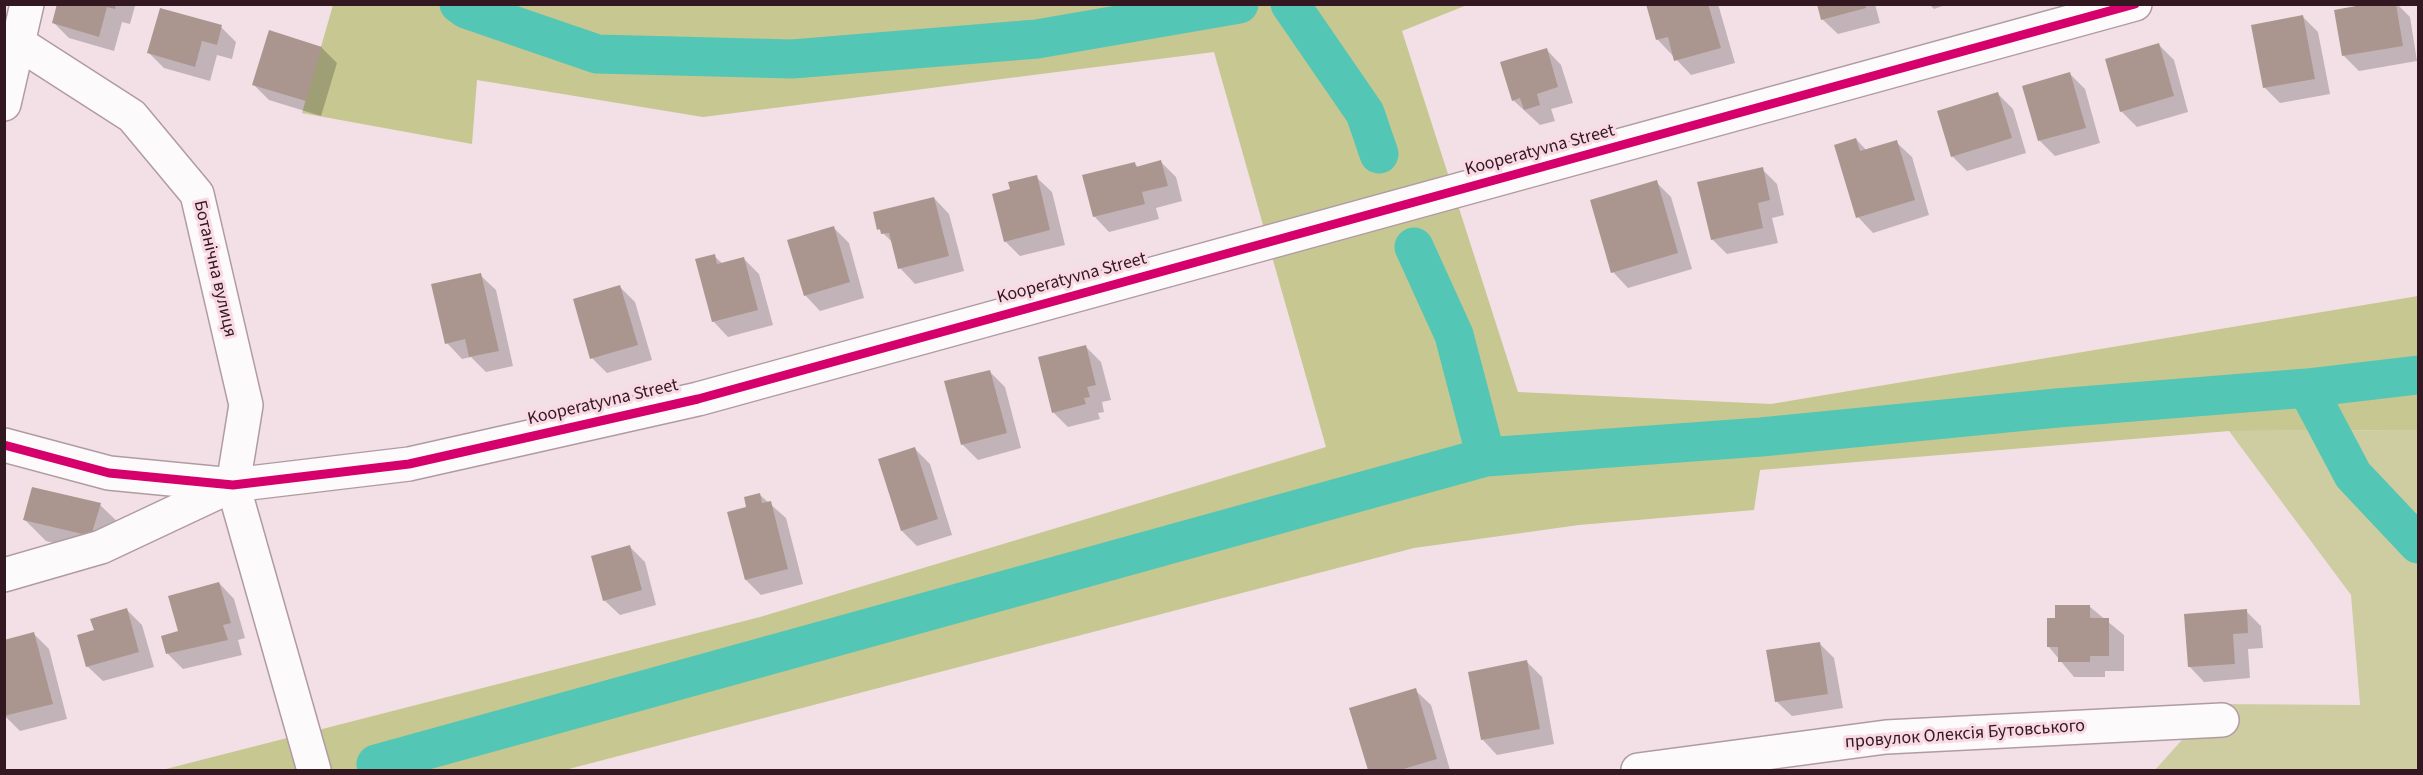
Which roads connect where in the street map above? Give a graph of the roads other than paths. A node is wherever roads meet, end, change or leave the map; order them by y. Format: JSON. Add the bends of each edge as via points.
{"nodes":[{"id":1,"x":27,"y":4,"type":"edge"},
{"id":2,"x":2135,"y":4,"type":"edge"},
{"id":3,"x":12,"y":42,"type":"edge"},
{"id":4,"x":4,"y":104,"type":"edge"},
{"id":5,"x":4,"y":445,"type":"edge"},
{"id":6,"x":233,"y":485,"type":"junction"},
{"id":7,"x":4,"y":575,"type":"edge"},
{"id":8,"x":2222,"y":720,"type":"dead end"},
{"id":9,"x":314,"y":771,"type":"edge"},
{"id":10,"x":1638,"y":771,"type":"edge"}],
"edges":[{"from":1,"to":3,"type":"street"},
{"from":2,"to":6,"type":"street","name":"Kooperatyvna Street","via":[[698,399],[409,464]]},
{"from":3,"to":4,"type":"street"},
{"from":3,"to":6,"type":"street","name":"Ботанічна вулиця","via":[[132,116],[198,194],[246,405]]},
{"from":5,"to":6,"type":"street","name":"Kooperatyvna Street","via":[[109,473]]},
{"from":6,"to":7,"type":"street","via":[[101,547]]},
{"from":6,"to":9,"type":"street"},
{"from":8,"to":10,"type":"street","name":"провулок Олексія Бутовського","via":[[1886,737]]}]}
